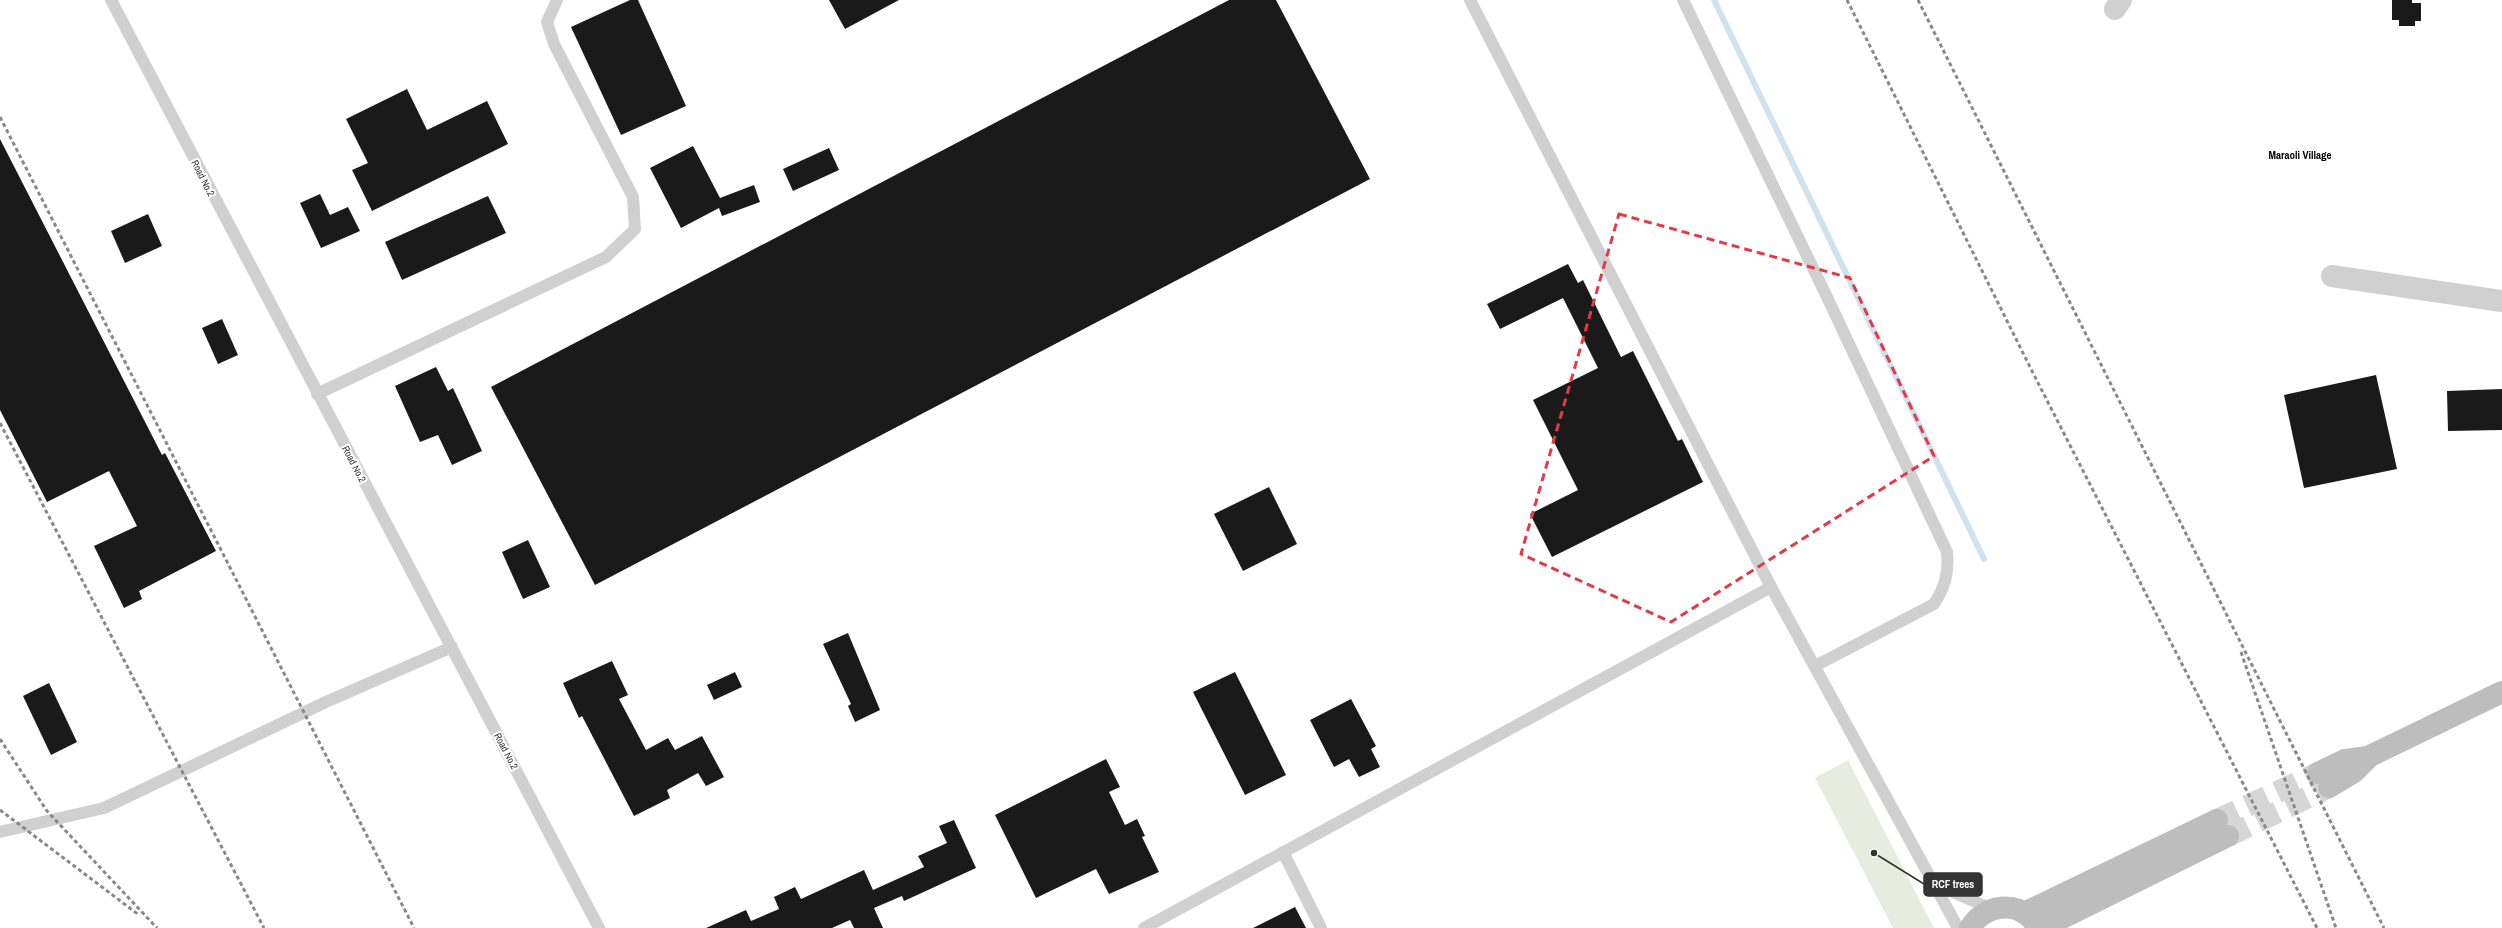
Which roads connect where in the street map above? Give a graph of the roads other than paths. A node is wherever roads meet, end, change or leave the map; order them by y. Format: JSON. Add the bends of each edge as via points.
{"nodes":[{"id":1,"x":111,"y":0,"type":"edge"},
{"id":2,"x":557,"y":0,"type":"edge"},
{"id":3,"x":1470,"y":0,"type":"edge"},
{"id":4,"x":1683,"y":0,"type":"edge"},
{"id":5,"x":2332,"y":276,"type":"dead end"},
{"id":6,"x":2502,"y":301,"type":"edge"},
{"id":7,"x":317,"y":394,"type":"junction"},
{"id":8,"x":1771,"y":587,"type":"junction"},
{"id":9,"x":452,"y":648,"type":"junction"},
{"id":10,"x":1815,"y":666,"type":"junction"},
{"id":11,"x":2502,"y":692,"type":"edge"},
{"id":12,"x":2324,"y":780,"type":"tunnel mouth"},
{"id":13,"x":2223,"y":828,"type":"tunnel mouth"},
{"id":14,"x":0,"y":832,"type":"edge"},
{"id":15,"x":1283,"y":852,"type":"junction"},
{"id":16,"x":2140,"y":869,"type":"junction"},
{"id":17,"x":1934,"y":884,"type":"junction"},
{"id":18,"x":1992,"y":909,"type":"junction"},
{"id":19,"x":2031,"y":920,"type":"edge"},
{"id":20,"x":599,"y":928,"type":"edge"},
{"id":21,"x":1144,"y":928,"type":"edge"},
{"id":22,"x":1321,"y":928,"type":"edge"},
{"id":23,"x":1958,"y":928,"type":"edge"},
{"id":24,"x":1970,"y":928,"type":"edge"},
{"id":25,"x":2042,"y":928,"type":"edge"}],
"edges":[{"from":1,"to":7,"type":"lane","name":"Road No.2"},
{"from":2,"to":7,"type":"lane","via":[[547,22],[554,44],[633,197],[635,229],[606,257]]},
{"from":3,"to":8,"type":"lane"},
{"from":4,"to":10,"type":"lane","via":[[1831,304],[1947,552],[1948,570],[1943,590],[1934,604]]},
{"from":5,"to":6,"type":"street"},
{"from":7,"to":9,"type":"lane","name":"Road No.2"},
{"from":8,"to":10,"type":"lane"},
{"from":8,"to":15,"type":"lane"},
{"from":9,"to":14,"type":"lane","via":[[328,701],[104,808]]},
{"from":9,"to":20,"type":"lane","name":"Road No.2"},
{"from":10,"to":17,"type":"lane"},
{"from":11,"to":12,"type":"street","via":[[2368,757],[2354,772]]},
{"from":13,"to":16,"type":"street"},
{"from":15,"to":21,"type":"lane"},
{"from":15,"to":22,"type":"lane"},
{"from":16,"to":19,"type":"street"},
{"from":16,"to":25,"type":"street"},
{"from":17,"to":18,"type":"lane"},
{"from":17,"to":23,"type":"lane"},
{"from":18,"to":19,"type":"street","via":[[2014,909]]},
{"from":18,"to":24,"type":"street","via":[[1983,914]]}]}
